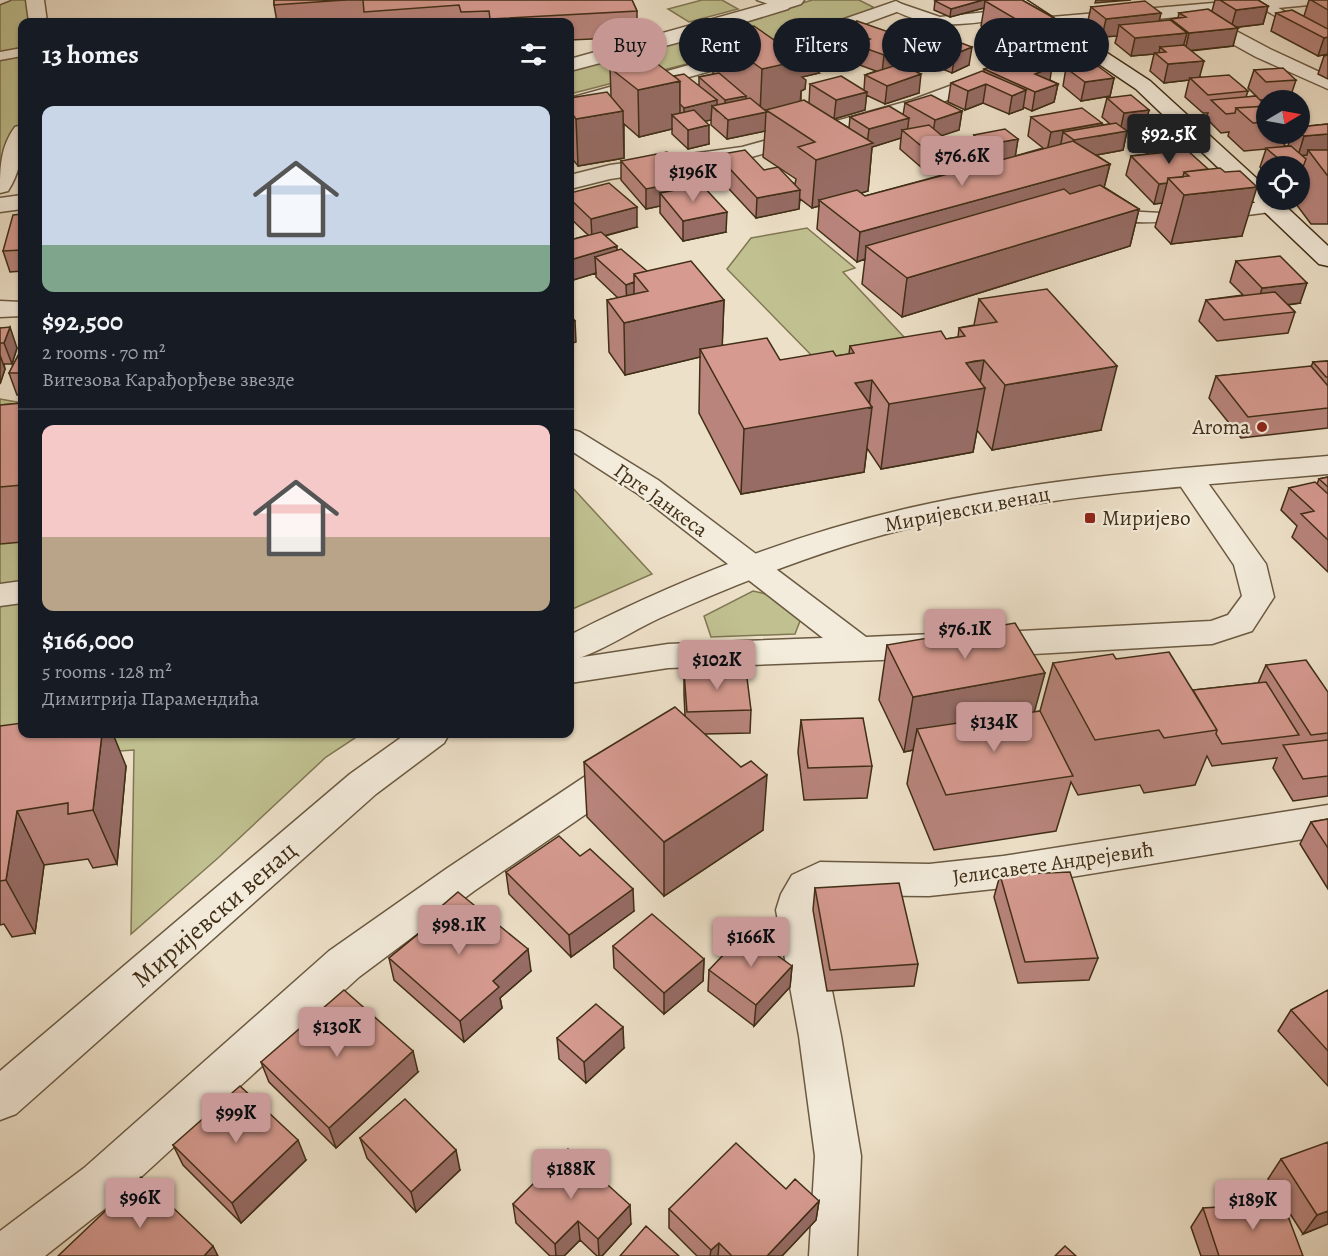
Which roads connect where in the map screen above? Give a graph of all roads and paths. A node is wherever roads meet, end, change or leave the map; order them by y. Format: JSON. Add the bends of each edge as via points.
{"nodes":[{"id":1,"x":34,"y":0,"type":"edge"},
{"id":2,"x":1013,"y":0,"type":"edge"},
{"id":3,"x":1309,"y":0,"type":"edge"},
{"id":4,"x":780,"y":2,"type":"edge"},
{"id":5,"x":915,"y":2,"type":"dead end"},
{"id":6,"x":890,"y":3,"type":"edge"},
{"id":7,"x":1265,"y":4,"type":"junction"},
{"id":8,"x":1031,"y":10,"type":"junction"},
{"id":9,"x":1185,"y":10,"type":"junction"},
{"id":10,"x":973,"y":11,"type":"edge"},
{"id":11,"x":996,"y":15,"type":"junction"},
{"id":12,"x":37,"y":18,"type":"edge"},
{"id":13,"x":1045,"y":18,"type":"edge"},
{"id":14,"x":1096,"y":18,"type":"edge"},
{"id":15,"x":1328,"y":43,"type":"edge"},
{"id":16,"x":18,"y":53,"type":"edge"},
{"id":17,"x":0,"y":56,"type":"edge"},
{"id":18,"x":1109,"y":61,"type":"edge"},
{"id":19,"x":574,"y":63,"type":"edge"},
{"id":20,"x":1005,"y":72,"type":"edge"},
{"id":21,"x":1328,"y":83,"type":"edge"},
{"id":22,"x":574,"y":103,"type":"edge"},
{"id":23,"x":18,"y":154,"type":"edge"},
{"id":24,"x":574,"y":181,"type":"edge"},
{"id":25,"x":0,"y":186,"type":"edge"},
{"id":26,"x":1256,"y":190,"type":"edge"},
{"id":27,"x":18,"y":203,"type":"edge"},
{"id":28,"x":1256,"y":204,"type":"edge"},
{"id":29,"x":0,"y":205,"type":"edge"},
{"id":30,"x":1277,"y":210,"type":"edge"},
{"id":31,"x":1086,"y":214,"type":"edge"},
{"id":32,"x":1328,"y":259,"type":"edge"},
{"id":33,"x":0,"y":309,"type":"edge"},
{"id":34,"x":18,"y":309,"type":"edge"},
{"id":35,"x":574,"y":441,"type":"edge"},
{"id":36,"x":1328,"y":465,"type":"edge"},
{"id":37,"x":1190,"y":478,"type":"junction"},
{"id":38,"x":749,"y":566,"type":"junction"},
{"id":39,"x":18,"y":593,"type":"edge"},
{"id":40,"x":0,"y":595,"type":"edge"},
{"id":41,"x":574,"y":647,"type":"edge"},
{"id":42,"x":859,"y":649,"type":"junction"},
{"id":43,"x":574,"y":670,"type":"edge"},
{"id":44,"x":426,"y":738,"type":"edge"},
{"id":45,"x":642,"y":756,"type":"edge"},
{"id":46,"x":1328,"y":820,"type":"edge"},
{"id":47,"x":0,"y":1099,"type":"edge"},
{"id":48,"x":8,"y":1256,"type":"edge"},
{"id":49,"x":834,"y":1256,"type":"edge"}],
"edges":[{"from":1,"to":12,"type":"street"},
{"from":2,"to":8,"type":"street"},
{"from":3,"to":7,"type":"street"},
{"from":4,"to":19,"type":"street","via":[[673,38]]},
{"from":5,"to":6,"type":"lane"},
{"from":6,"to":11,"type":"lane","via":[[935,22]]},
{"from":6,"to":22,"type":"street","via":[[808,38]]},
{"from":7,"to":9,"type":"street"},
{"from":7,"to":15,"type":"lane"},
{"from":8,"to":11,"type":"lane"},
{"from":8,"to":13,"type":"street"},
{"from":9,"to":14,"type":"street"},
{"from":9,"to":21,"type":"street"},
{"from":10,"to":11,"type":"lane"},
{"from":16,"to":17,"type":"lane"},
{"from":18,"to":26,"type":"street","via":[[1143,85]]},
{"from":20,"to":24,"type":"street","via":[[919,104],[744,153],[609,172]]},
{"from":23,"to":25,"type":"street"},
{"from":27,"to":29,"type":"street"},
{"from":28,"to":31,"type":"lane","via":[[1161,218]]},
{"from":30,"to":32,"type":"street"},
{"from":33,"to":34,"type":"street"},
{"from":35,"to":38,"type":"street","name":"Грге Јанкеса","via":[[648,487]]},
{"from":36,"to":37,"type":"street","name":"Миријевски венац"},
{"from":37,"to":38,"type":"street","name":"Миријевски венац","via":[[1048,493],[971,506],[875,526]]},
{"from":37,"to":42,"type":"street","via":[[1250,564],[1258,597],[1240,623],[1212,632]]},
{"from":38,"to":41,"type":"street","name":"Миријевски венац"},
{"from":38,"to":42,"type":"street"},
{"from":39,"to":40,"type":"street"},
{"from":42,"to":43,"type":"street","via":[[668,656]]},
{"from":44,"to":47,"type":"street","name":"Миријевски венац","via":[[363,784]]},
{"from":45,"to":48,"type":"street","via":[[344,964],[100,1184]]},
{"from":46,"to":49,"type":"street","name":"Јелисавете Андрејевић","via":[[1003,872],[930,880],[820,878],[803,888],[796,910],[838,1156]]}]}
